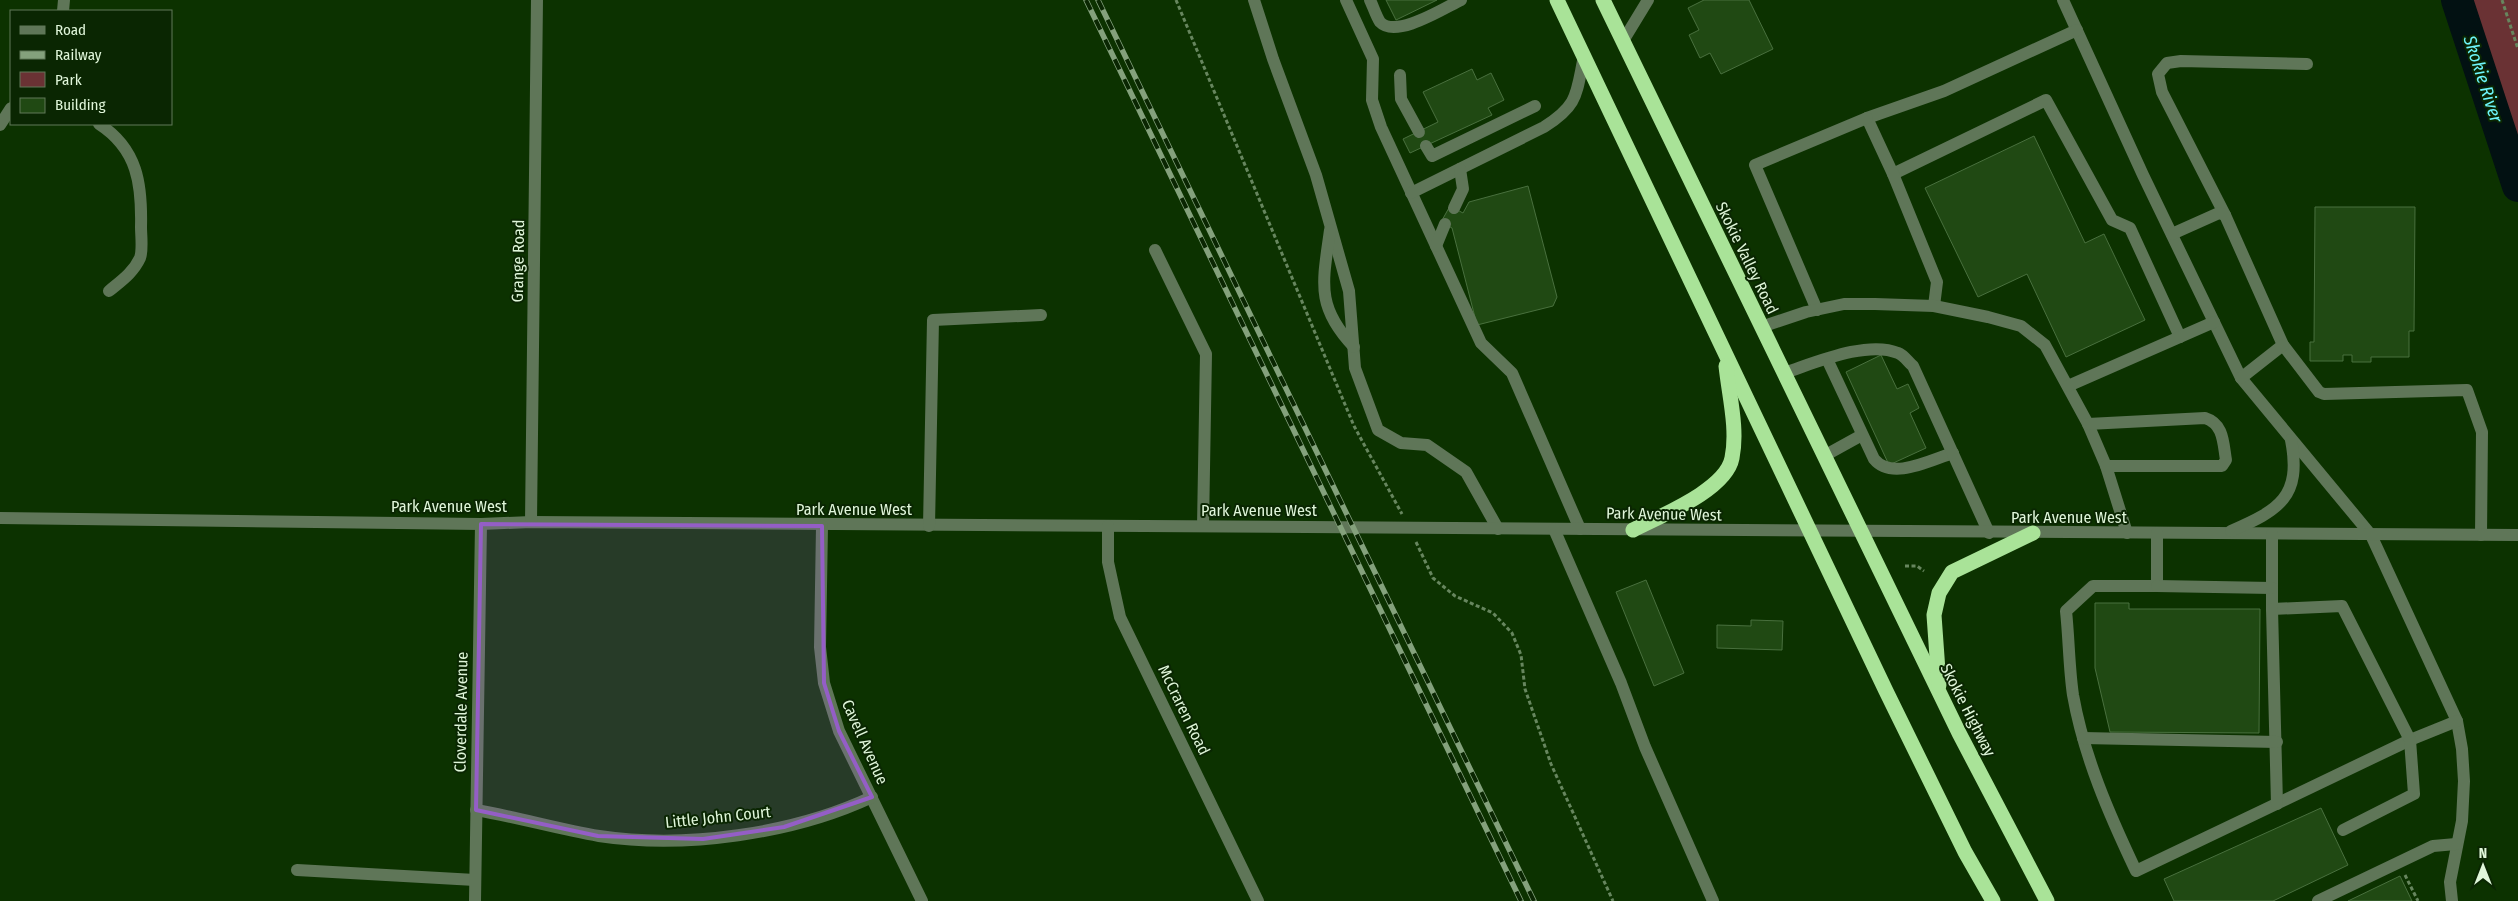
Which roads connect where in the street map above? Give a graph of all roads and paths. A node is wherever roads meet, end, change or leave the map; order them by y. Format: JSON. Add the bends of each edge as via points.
{"nodes":[{"id":1,"x":537,"y":0,"type":"edge"},
{"id":2,"x":1254,"y":0,"type":"edge"},
{"id":3,"x":1346,"y":0,"type":"edge"},
{"id":4,"x":1370,"y":0,"type":"edge"},
{"id":5,"x":1461,"y":0,"type":"edge"},
{"id":6,"x":1557,"y":0,"type":"edge"},
{"id":7,"x":1603,"y":0,"type":"edge"},
{"id":8,"x":1648,"y":0,"type":"edge"},
{"id":9,"x":2063,"y":0,"type":"edge"},
{"id":10,"x":2502,"y":0,"type":"edge"},
{"id":11,"x":2077,"y":30,"type":"junction"},
{"id":12,"x":1623,"y":41,"type":"junction"},
{"id":13,"x":2518,"y":49,"type":"edge"},
{"id":14,"x":1584,"y":56,"type":"junction"},
{"id":15,"x":2307,"y":64,"type":"dead end"},
{"id":16,"x":1400,"y":75,"type":"dead end"},
{"id":17,"x":1535,"y":106,"type":"dead end"},
{"id":18,"x":10,"y":110,"type":"edge"},
{"id":19,"x":1867,"y":118,"type":"junction"},
{"id":20,"x":0,"y":125,"type":"edge"},
{"id":21,"x":101,"y":125,"type":"edge"},
{"id":22,"x":1419,"y":132,"type":"dead end"},
{"id":23,"x":1426,"y":146,"type":"dead end"},
{"id":24,"x":1460,"y":169,"type":"junction"},
{"id":25,"x":1893,"y":174,"type":"junction"},
{"id":26,"x":1411,"y":193,"type":"junction"},
{"id":27,"x":1454,"y":208,"type":"dead end"},
{"id":28,"x":2225,"y":215,"type":"junction"},
{"id":29,"x":1445,"y":224,"type":"dead end"},
{"id":30,"x":1330,"y":225,"type":"junction"},
{"id":31,"x":2172,"y":234,"type":"junction"},
{"id":32,"x":1436,"y":246,"type":"junction"},
{"id":33,"x":1155,"y":250,"type":"dead end"},
{"id":34,"x":109,"y":291,"type":"dead end"},
{"id":35,"x":1934,"y":306,"type":"junction"},
{"id":36,"x":1817,"y":310,"type":"junction"},
{"id":37,"x":1041,"y":315,"type":"dead end"},
{"id":38,"x":2214,"y":322,"type":"junction"},
{"id":39,"x":1761,"y":328,"type":"junction"},
{"id":40,"x":2180,"y":337,"type":"junction"},
{"id":41,"x":2283,"y":346,"type":"junction"},
{"id":42,"x":1354,"y":347,"type":"junction"},
{"id":43,"x":1725,"y":355,"type":"junction"},
{"id":44,"x":1827,"y":359,"type":"junction"},
{"id":45,"x":1784,"y":373,"type":"junction"},
{"id":46,"x":2241,"y":378,"type":"junction"},
{"id":47,"x":2068,"y":386,"type":"junction"},
{"id":48,"x":2088,"y":424,"type":"junction"},
{"id":49,"x":1862,"y":435,"type":"junction"},
{"id":50,"x":2290,"y":437,"type":"junction"},
{"id":51,"x":1952,"y":453,"type":"junction"},
{"id":52,"x":1824,"y":456,"type":"junction"},
{"id":53,"x":2106,"y":466,"type":"junction"},
{"id":54,"x":0,"y":518,"type":"edge"},
{"id":55,"x":531,"y":522,"type":"junction"},
{"id":56,"x":481,"y":524,"type":"junction"},
{"id":57,"x":822,"y":526,"type":"junction"},
{"id":58,"x":929,"y":526,"type":"junction"},
{"id":59,"x":1108,"y":526,"type":"junction"},
{"id":60,"x":1203,"y":526,"type":"junction"},
{"id":61,"x":1498,"y":529,"type":"junction"},
{"id":62,"x":1554,"y":529,"type":"junction"},
{"id":63,"x":1580,"y":530,"type":"junction"},
{"id":64,"x":1633,"y":530,"type":"junction"},
{"id":65,"x":1811,"y":532,"type":"junction"},
{"id":66,"x":1861,"y":532,"type":"junction"},
{"id":67,"x":1989,"y":532,"type":"junction"},
{"id":68,"x":2033,"y":533,"type":"junction"},
{"id":69,"x":2127,"y":534,"type":"junction"},
{"id":70,"x":2157,"y":534,"type":"junction"},
{"id":71,"x":2224,"y":534,"type":"junction"},
{"id":72,"x":2272,"y":534,"type":"junction"},
{"id":73,"x":2371,"y":535,"type":"junction"},
{"id":74,"x":2481,"y":535,"type":"junction"},
{"id":75,"x":2518,"y":535,"type":"edge"},
{"id":76,"x":1905,"y":566,"type":"dead end"},
{"id":77,"x":1924,"y":571,"type":"dead end"},
{"id":78,"x":2157,"y":586,"type":"junction"},
{"id":79,"x":2272,"y":588,"type":"junction"},
{"id":80,"x":2272,"y":609,"type":"junction"},
{"id":81,"x":1940,"y":694,"type":"junction"},
{"id":82,"x":2457,"y":721,"type":"junction"},
{"id":83,"x":2083,"y":738,"type":"junction"},
{"id":84,"x":2410,"y":740,"type":"junction"},
{"id":85,"x":2277,"y":742,"type":"junction"},
{"id":86,"x":872,"y":797,"type":"junction"},
{"id":87,"x":2277,"y":804,"type":"junction"},
{"id":88,"x":476,"y":810,"type":"junction"},
{"id":89,"x":2343,"y":830,"type":"dead end"},
{"id":90,"x":2456,"y":844,"type":"junction"},
{"id":91,"x":2412,"y":869,"type":"dead end"},
{"id":92,"x":296,"y":870,"type":"dead end"},
{"id":93,"x":475,"y":880,"type":"junction"},
{"id":94,"x":475,"y":901,"type":"edge"},
{"id":95,"x":922,"y":901,"type":"edge"},
{"id":96,"x":1258,"y":901,"type":"edge"},
{"id":97,"x":1713,"y":901,"type":"edge"},
{"id":98,"x":1993,"y":901,"type":"edge"},
{"id":99,"x":2048,"y":901,"type":"edge"},
{"id":100,"x":2318,"y":901,"type":"edge"},
{"id":101,"x":2418,"y":901,"type":"edge"},
{"id":102,"x":2452,"y":901,"type":"edge"}],
"edges":[{"from":1,"to":55,"type":"street","name":"Grange Road"},
{"from":2,"to":30,"type":"street","via":[[1316,175]]},
{"from":3,"to":26,"type":"street","via":[[1373,59],[1372,100],[1381,127]]},
{"from":4,"to":5,"type":"street","via":[[1380,22],[1389,27],[1404,27]]},
{"from":6,"to":14,"type":"highway"},
{"from":7,"to":12,"type":"highway","name":"Skokie Valley Road"},
{"from":8,"to":12,"type":"street"},
{"from":9,"to":11,"type":"street"},
{"from":10,"to":13,"type":"path"},
{"from":11,"to":19,"type":"street","via":[[1944,91]]},
{"from":11,"to":31,"type":"street"},
{"from":12,"to":39,"type":"highway","name":"Skokie Valley Road"},
{"from":14,"to":24,"type":"street","via":[[1575,100],[1563,115]]},
{"from":14,"to":43,"type":"highway"},
{"from":15,"to":28,"type":"street","via":[[2182,61],[2166,63],[2158,74],[2162,92]]},
{"from":16,"to":22,"type":"street","via":[[1401,99]]},
{"from":17,"to":23,"type":"street","via":[[1432,156]]},
{"from":18,"to":20,"type":"street"},
{"from":19,"to":25,"type":"street"},
{"from":19,"to":36,"type":"street","via":[[1755,165]]},
{"from":21,"to":34,"type":"street","via":[[114,133],[126,148],[138,175],[142,211],[141,256],[132,272]]},
{"from":24,"to":26,"type":"street"},
{"from":24,"to":27,"type":"street","via":[[1463,189]]},
{"from":25,"to":35,"type":"street","via":[[1937,282]]},
{"from":25,"to":40,"type":"street","via":[[2046,100],[2112,220],[2130,228]]},
{"from":26,"to":32,"type":"street"},
{"from":28,"to":31,"type":"street","via":[[2220,213]]},
{"from":28,"to":41,"type":"street"},
{"from":29,"to":32,"type":"street"},
{"from":30,"to":42,"type":"street","via":[[1349,291]]},
{"from":30,"to":42,"type":"street","via":[[1324,303],[1336,329]]},
{"from":31,"to":38,"type":"street"},
{"from":32,"to":63,"type":"street","via":[[1481,343],[1512,373]]},
{"from":33,"to":60,"type":"street","via":[[1206,354]]},
{"from":35,"to":36,"type":"street","via":[[1844,304]]},
{"from":35,"to":47,"type":"street","via":[[2021,326],[2045,346]]},
{"from":36,"to":39,"type":"street"},
{"from":37,"to":58,"type":"street","via":[[933,320]]},
{"from":38,"to":40,"type":"street"},
{"from":38,"to":46,"type":"street"},
{"from":39,"to":45,"type":"highway","name":"Skokie Valley Road"},
{"from":40,"to":47,"type":"street"},
{"from":41,"to":46,"type":"street"},
{"from":41,"to":74,"type":"street","via":[[2319,392],[2324,394],[2467,390],[2482,432]]},
{"from":42,"to":61,"type":"street","via":[[1355,368],[1378,430],[1401,443],[1427,445],[1466,472]]},
{"from":43,"to":64,"type":"highway","via":[[1733,428],[1732,459],[1724,474],[1711,487]]},
{"from":43,"to":65,"type":"highway"},
{"from":44,"to":45,"type":"street"},
{"from":44,"to":49,"type":"street"},
{"from":44,"to":51,"type":"street","via":[[1868,349],[1886,349],[1900,354],[1913,366]]},
{"from":45,"to":52,"type":"highway","name":"Skokie Valley Road"},
{"from":46,"to":50,"type":"street"},
{"from":47,"to":48,"type":"street"},
{"from":48,"to":53,"type":"street"},
{"from":48,"to":53,"type":"street","via":[[2206,418],[2214,421],[2222,434],[2226,460],[2222,466]]},
{"from":49,"to":51,"type":"street","via":[[1880,467],[1890,470]]},
{"from":49,"to":52,"type":"street"},
{"from":50,"to":71,"type":"street","via":[[2294,472],[2291,487],[2281,503],[2258,520]]},
{"from":50,"to":73,"type":"street"},
{"from":51,"to":67,"type":"street"},
{"from":52,"to":66,"type":"highway","name":"Skokie Valley Road"},
{"from":53,"to":69,"type":"street"},
{"from":54,"to":56,"type":"street","name":"Park Avenue West"},
{"from":55,"to":56,"type":"street","name":"Park Avenue West"},
{"from":55,"to":57,"type":"street","name":"Park Avenue West"},
{"from":56,"to":88,"type":"street","name":"Cloverdale Avenue"},
{"from":57,"to":58,"type":"street","name":"Park Avenue West"},
{"from":57,"to":86,"type":"street","name":"Cavell Avenue","via":[[820,647],[824,683],[839,731]]},
{"from":58,"to":59,"type":"street","name":"Park Avenue West"},
{"from":59,"to":60,"type":"street","name":"Park Avenue West"},
{"from":59,"to":96,"type":"street","name":"McCraren Road","via":[[1108,562],[1120,617]]},
{"from":60,"to":61,"type":"street","name":"Park Avenue West"},
{"from":61,"to":62,"type":"street","name":"Park Avenue West"},
{"from":62,"to":63,"type":"street","name":"Park Avenue West"},
{"from":62,"to":97,"type":"street"},
{"from":63,"to":64,"type":"street","name":"Park Avenue West"},
{"from":64,"to":65,"type":"street","name":"Park Avenue West"},
{"from":65,"to":66,"type":"street","name":"Park Avenue West"},
{"from":65,"to":98,"type":"highway","via":[[1965,852]]},
{"from":66,"to":67,"type":"street","name":"Park Avenue West"},
{"from":66,"to":81,"type":"highway","name":"Skokie Highway"},
{"from":67,"to":68,"type":"street","name":"Park Avenue West"},
{"from":68,"to":69,"type":"street","name":"Park Avenue West"},
{"from":68,"to":81,"type":"highway","via":[[1952,572],[1938,593],[1934,615]]},
{"from":69,"to":70,"type":"street","name":"Park Avenue West"},
{"from":70,"to":71,"type":"street","name":"Park Avenue West"},
{"from":70,"to":78,"type":"street"},
{"from":71,"to":72,"type":"street","name":"Park Avenue West"},
{"from":72,"to":73,"type":"street","name":"Park Avenue West"},
{"from":72,"to":79,"type":"street"},
{"from":73,"to":74,"type":"street","name":"Park Avenue West"},
{"from":73,"to":82,"type":"street"},
{"from":74,"to":75,"type":"street","name":"Park Avenue West"},
{"from":76,"to":77,"type":"path","via":[[1916,566]]},
{"from":78,"to":79,"type":"street"},
{"from":78,"to":83,"type":"street","via":[[2093,586],[2066,611],[2073,694]]},
{"from":79,"to":80,"type":"street"},
{"from":80,"to":84,"type":"street","via":[[2342,606]]},
{"from":80,"to":85,"type":"street"},
{"from":81,"to":99,"type":"highway","name":"Skokie Highway"},
{"from":82,"to":84,"type":"street"},
{"from":82,"to":90,"type":"street","via":[[2464,781],[2462,821]]},
{"from":83,"to":85,"type":"street"},
{"from":83,"to":87,"type":"street","via":[[2091,767],[2136,870]]},
{"from":84,"to":87,"type":"street"},
{"from":84,"to":89,"type":"street","via":[[2414,794]]},
{"from":85,"to":87,"type":"street"},
{"from":86,"to":88,"type":"street","name":"Little John Court","via":[[784,827],[675,840],[598,836]]},
{"from":86,"to":95,"type":"street","name":"Cavell Avenue"},
{"from":88,"to":93,"type":"street","name":"Cloverdale Avenue"},
{"from":90,"to":100,"type":"street","via":[[2433,846]]},
{"from":90,"to":102,"type":"street","via":[[2450,882]]},
{"from":91,"to":101,"type":"path","via":[[2404,873]]},
{"from":92,"to":93,"type":"street"},
{"from":93,"to":94,"type":"street","name":"Cloverdale Avenue"}]}
